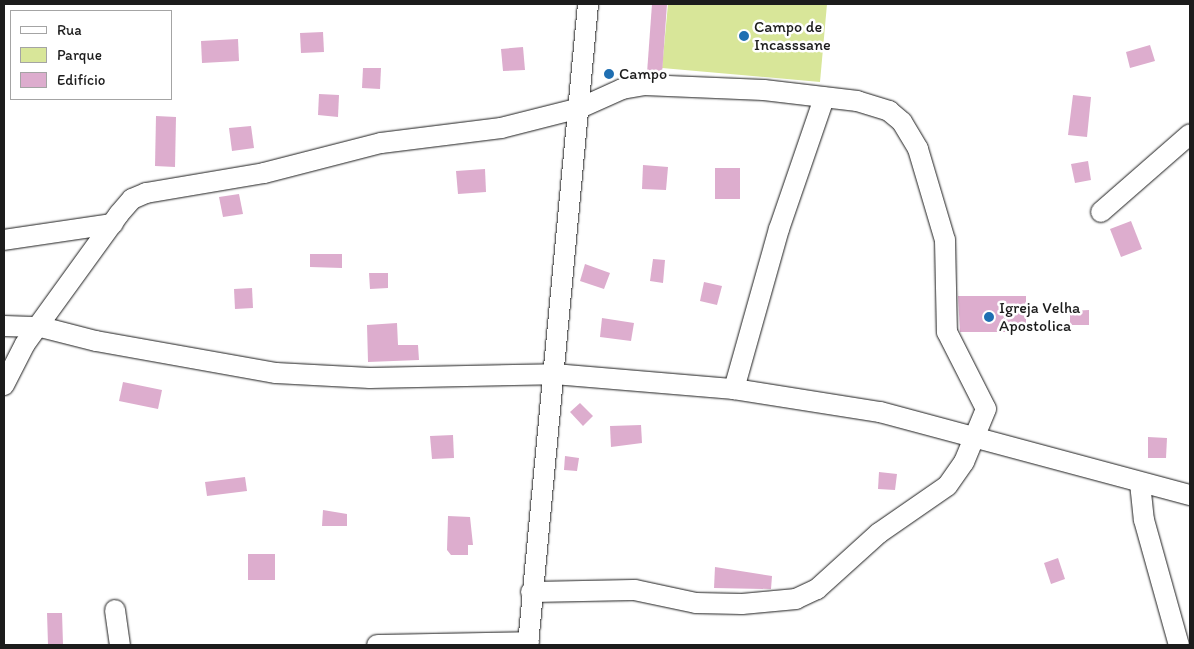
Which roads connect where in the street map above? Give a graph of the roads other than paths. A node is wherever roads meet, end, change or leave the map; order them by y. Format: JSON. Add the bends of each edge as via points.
{"nodes":[{"id":1,"x":588,"y":4,"type":"edge"},
{"id":2,"x":824,"y":98,"type":"junction"},
{"id":3,"x":580,"y":108,"type":"junction"},
{"id":4,"x":1190,"y":134,"type":"edge"},
{"id":5,"x":1101,"y":212,"type":"dead end"},
{"id":6,"x":113,"y":224,"type":"junction"},
{"id":7,"x":4,"y":240,"type":"edge"},
{"id":8,"x":4,"y":326,"type":"edge"},
{"id":9,"x":41,"y":327,"type":"junction"},
{"id":10,"x":554,"y":374,"type":"junction"},
{"id":11,"x":4,"y":384,"type":"edge"},
{"id":12,"x":734,"y":389,"type":"junction"},
{"id":13,"x":975,"y":437,"type":"junction"},
{"id":14,"x":1140,"y":483,"type":"junction"},
{"id":15,"x":1190,"y":495,"type":"edge"},
{"id":16,"x":531,"y":592,"type":"junction"},
{"id":17,"x":115,"y":610,"type":"dead end"},
{"id":18,"x":528,"y":644,"type":"edge"},
{"id":19,"x":120,"y":645,"type":"edge"},
{"id":20,"x":377,"y":645,"type":"edge"},
{"id":21,"x":1179,"y":645,"type":"edge"}],
"edges":[{"from":1,"to":3,"type":"street"},
{"from":2,"to":3,"type":"street","via":[[764,90],[644,85],[622,89]]},
{"from":2,"to":12,"type":"street","via":[[778,229]]},
{"from":2,"to":13,"type":"street","via":[[856,101],[889,111],[902,122],[918,149],[945,240],[948,332],[984,402],[985,416]]},
{"from":3,"to":6,"type":"street","via":[[501,128],[381,143],[264,173],[146,193],[132,199]]},
{"from":3,"to":10,"type":"street","via":[[563,238]]},
{"from":4,"to":5,"type":"street"},
{"from":6,"to":7,"type":"street"},
{"from":6,"to":9,"type":"street"},
{"from":8,"to":9,"type":"street"},
{"from":9,"to":10,"type":"street","via":[[96,341],[276,373],[370,378]]},
{"from":9,"to":11,"type":"street","via":[[25,344]]},
{"from":10,"to":12,"type":"street"},
{"from":10,"to":16,"type":"street"},
{"from":12,"to":13,"type":"street","via":[[880,412]]},
{"from":13,"to":14,"type":"street"},
{"from":13,"to":16,"type":"street","via":[[947,486],[879,533],[817,589],[796,599],[742,604],[696,603],[635,590]]},
{"from":14,"to":15,"type":"street"},
{"from":14,"to":21,"type":"street","via":[[1144,520]]},
{"from":16,"to":18,"type":"street"},
{"from":17,"to":19,"type":"street"},
{"from":18,"to":20,"type":"street"}]}
